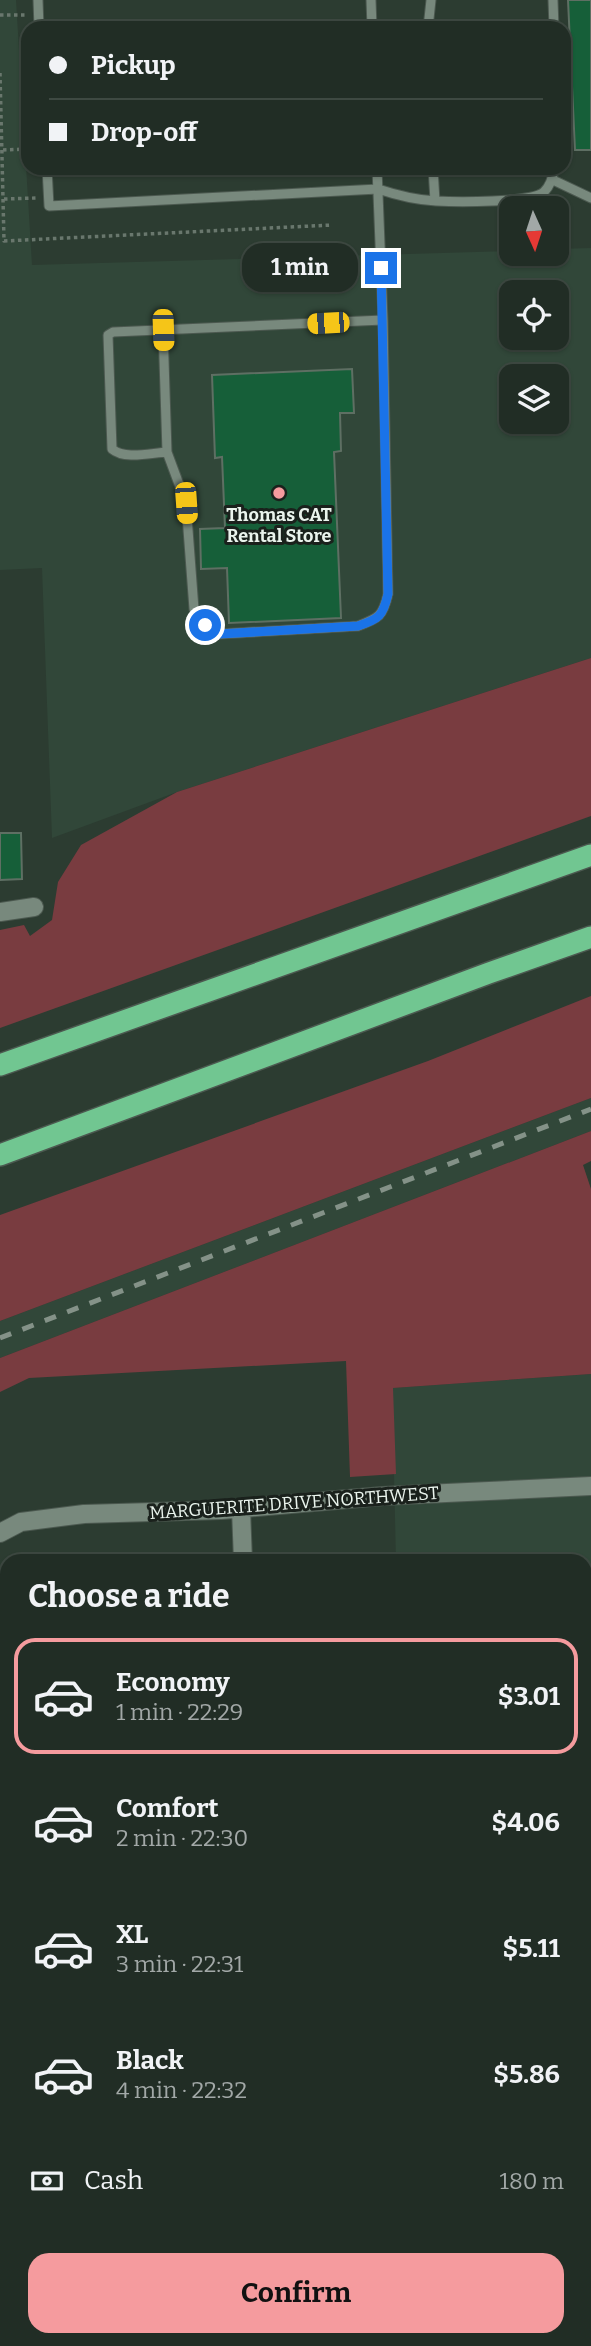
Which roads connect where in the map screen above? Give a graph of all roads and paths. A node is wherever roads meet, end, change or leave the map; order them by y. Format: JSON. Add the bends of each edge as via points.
{"nodes":[{"id":1,"x":38,"y":0,"type":"edge"},
{"id":2,"x":370,"y":0,"type":"edge"},
{"id":3,"x":431,"y":0,"type":"edge"},
{"id":4,"x":553,"y":0,"type":"edge"},
{"id":5,"x":0,"y":15,"type":"edge"},
{"id":6,"x":38,"y":15,"type":"junction"},
{"id":7,"x":38,"y":21,"type":"edge"},
{"id":8,"x":372,"y":21,"type":"edge"},
{"id":9,"x":429,"y":21,"type":"edge"},
{"id":10,"x":554,"y":21,"type":"edge"},
{"id":11,"x":0,"y":73,"type":"edge"},
{"id":12,"x":1,"y":138,"type":"edge"},
{"id":13,"x":21,"y":149,"type":"edge"},
{"id":14,"x":3,"y":150,"type":"junction"},
{"id":15,"x":47,"y":175,"type":"edge"},
{"id":16,"x":377,"y":175,"type":"edge"},
{"id":17,"x":433,"y":175,"type":"edge"},
{"id":18,"x":553,"y":175,"type":"edge"},
{"id":19,"x":553,"y":180,"type":"junction"},
{"id":20,"x":378,"y":189,"type":"junction"},
{"id":21,"x":48,"y":197,"type":"junction"},
{"id":22,"x":591,"y":198,"type":"edge"},
{"id":23,"x":4,"y":200,"type":"junction"},
{"id":24,"x":435,"y":201,"type":"junction"},
{"id":25,"x":2,"y":218,"type":"edge"},
{"id":26,"x":332,"y":226,"type":"dead end"},
{"id":27,"x":383,"y":320,"type":"junction"},
{"id":28,"x":163,"y":330,"type":"junction"},
{"id":29,"x":167,"y":452,"type":"junction"},
{"id":30,"x":591,"y":855,"type":"edge"},
{"id":31,"x":34,"y":907,"type":"dead end"},
{"id":32,"x":0,"y":912,"type":"edge"},
{"id":33,"x":591,"y":937,"type":"edge"},
{"id":34,"x":0,"y":1065,"type":"edge"},
{"id":35,"x":0,"y":1155,"type":"edge"},
{"id":36,"x":591,"y":1486,"type":"edge"},
{"id":37,"x":241,"y":1508,"type":"junction"},
{"id":38,"x":0,"y":1533,"type":"edge"},
{"id":39,"x":243,"y":1554,"type":"edge"}],
"edges":[{"from":1,"to":6,"type":"lane"},
{"from":2,"to":8,"type":"lane"},
{"from":3,"to":9,"type":"lane"},
{"from":4,"to":10,"type":"lane"},
{"from":5,"to":6,"type":"path"},
{"from":6,"to":7,"type":"lane"},
{"from":11,"to":12,"type":"path"},
{"from":12,"to":14,"type":"path"},
{"from":13,"to":14,"type":"path"},
{"from":14,"to":23,"type":"path"},
{"from":15,"to":21,"type":"lane"},
{"from":16,"to":20,"type":"lane"},
{"from":17,"to":24,"type":"lane"},
{"from":18,"to":19,"type":"lane"},
{"from":19,"to":22,"type":"lane"},
{"from":19,"to":24,"type":"lane","via":[[542,194],[512,200]]},
{"from":20,"to":21,"type":"lane","via":[[49,206]]},
{"from":20,"to":24,"type":"lane"},
{"from":20,"to":27,"type":"lane"},
{"from":21,"to":23,"type":"path"},
{"from":23,"to":25,"type":"path"},
{"from":25,"to":26,"type":"path","via":[[4,241]]},
{"from":27,"to":28,"type":"lane"},
{"from":27,"to":29,"type":"lane","via":[[388,594],[384,610],[375,620],[358,626],[219,634],[205,625],[194,609],[186,503]]},
{"from":28,"to":29,"type":"lane"},
{"from":28,"to":29,"type":"lane","via":[[113,332],[107,341],[112,449],[125,455]]},
{"from":30,"to":34,"type":"highway"},
{"from":31,"to":32,"type":"street"},
{"from":33,"to":35,"type":"highway"},
{"from":36,"to":37,"type":"street","name":"MARGUERITE DRIVE NORTHWEST"},
{"from":37,"to":38,"type":"street","name":"MARGUERITE DRIVE NORTHWEST","via":[[84,1514],[22,1522]]},
{"from":37,"to":39,"type":"street"}]}
